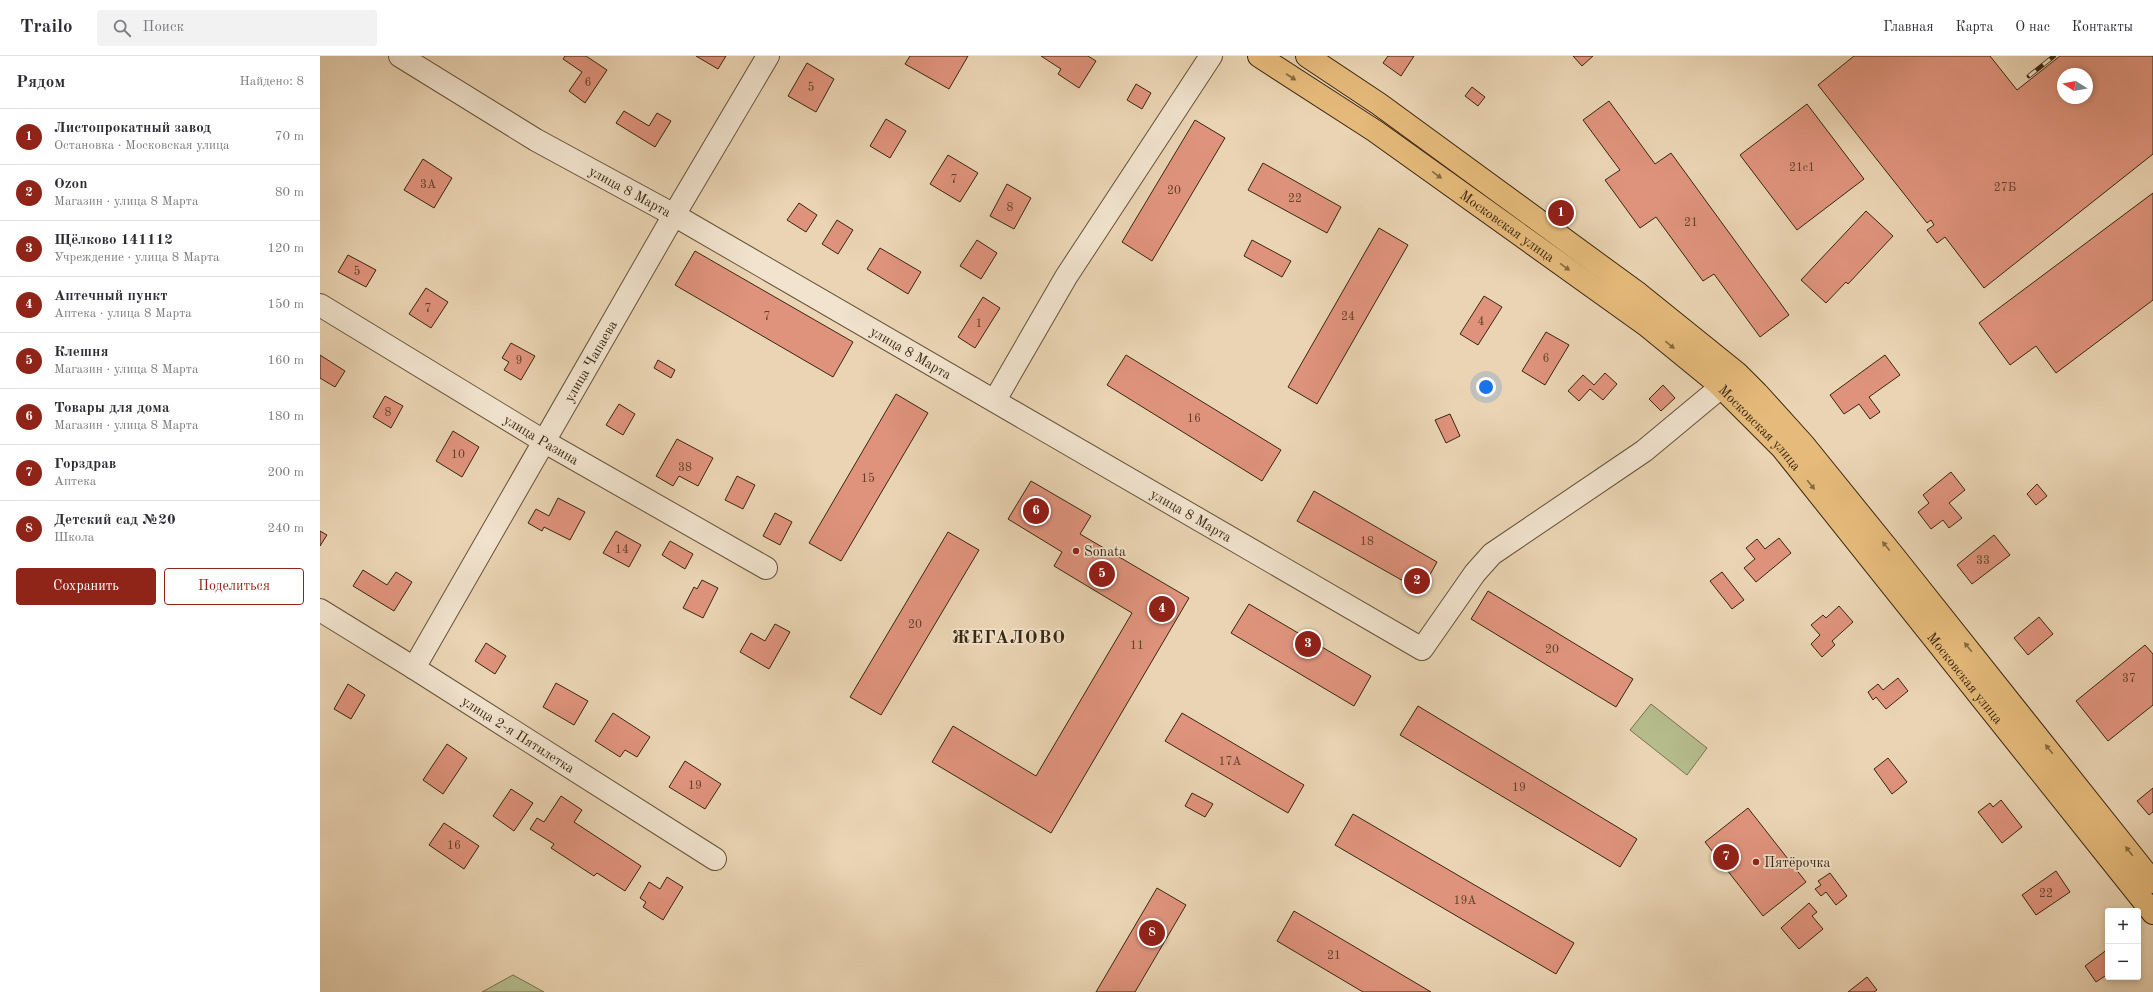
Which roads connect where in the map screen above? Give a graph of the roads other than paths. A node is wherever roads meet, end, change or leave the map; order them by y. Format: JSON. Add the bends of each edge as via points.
{"nodes":[{"id":1,"x":400,"y":56,"type":"edge"},
{"id":2,"x":768,"y":56,"type":"edge"},
{"id":3,"x":1211,"y":56,"type":"edge"},
{"id":4,"x":1259,"y":56,"type":"edge"},
{"id":5,"x":1307,"y":56,"type":"edge"},
{"id":6,"x":674,"y":215,"type":"junction"},
{"id":7,"x":320,"y":305,"type":"edge"},
{"id":8,"x":1721,"y":387,"type":"junction"},
{"id":9,"x":995,"y":400,"type":"junction"},
{"id":10,"x":544,"y":442,"type":"junction"},
{"id":11,"x":766,"y":568,"type":"dead end"},
{"id":12,"x":320,"y":610,"type":"edge"},
{"id":13,"x":414,"y":668,"type":"junction"},
{"id":14,"x":715,"y":859,"type":"dead end"},
{"id":15,"x":2153,"y":882,"type":"edge"},
{"id":16,"x":2153,"y":913,"type":"edge"}],
"edges":[{"from":1,"to":6,"type":"street","name":"улица 8 Марта","via":[[536,140]]},
{"from":2,"to":6,"type":"street","name":"улица Чапаева"},
{"from":3,"to":9,"type":"street","via":[[1066,277]]},
{"from":4,"to":8,"type":"main road","name":"Московская улица","one_way":true,"via":[[1375,131],[1518,233],[1646,325]]},
{"from":15,"to":5,"type":"main road","name":"Московская улица","one_way":true,"via":[[1879,536],[1804,445],[1737,373],[1639,294],[1379,104]]},
{"from":6,"to":9,"type":"street","name":"улица 8 Марта"},
{"from":6,"to":10,"type":"street","name":"улица Чапаева"},
{"from":7,"to":10,"type":"street","name":"улица Разина"},
{"from":8,"to":9,"type":"street","name":"улица 8 Марта","via":[[1644,451],[1492,554],[1475,573],[1422,649]]},
{"from":8,"to":16,"type":"main road","name":"Московская улица","one_way":true,"via":[[1782,448]]},
{"from":10,"to":11,"type":"street","name":"улица Разина"},
{"from":10,"to":13,"type":"street","name":"улица Чапаева"},
{"from":12,"to":13,"type":"street","name":"улица 2-я Пятилетка"},
{"from":13,"to":14,"type":"street","name":"улица 2-я Пятилетка"}]}
